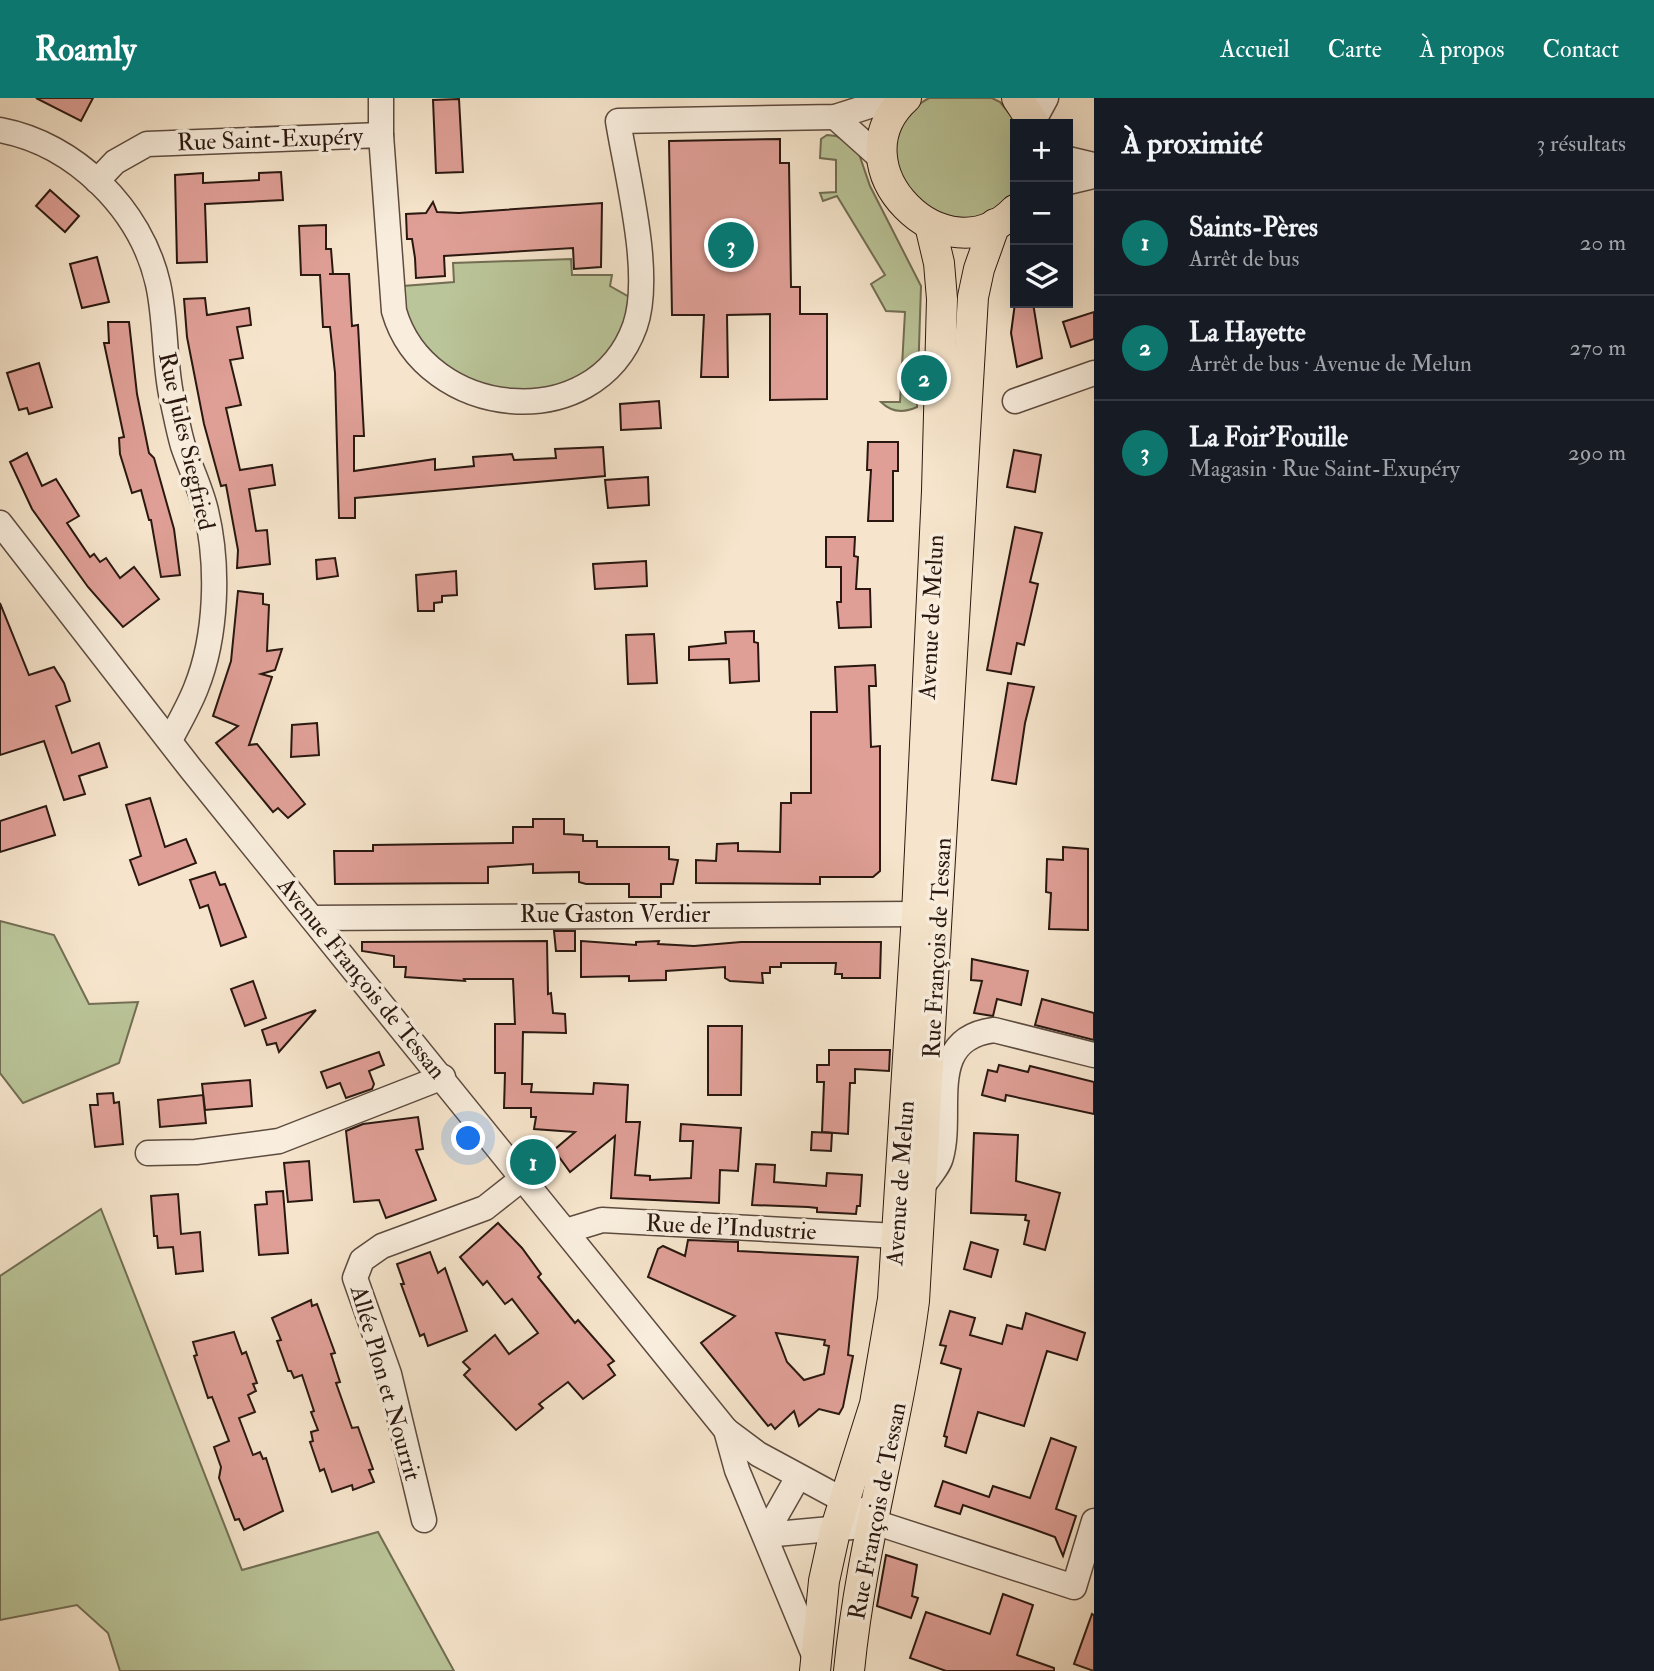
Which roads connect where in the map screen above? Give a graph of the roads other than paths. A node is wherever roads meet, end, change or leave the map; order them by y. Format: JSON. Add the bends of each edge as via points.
{"nodes":[{"id":1,"x":381,"y":98,"type":"edge"},
{"id":2,"x":888,"y":100,"type":"edge"},
{"id":3,"x":811,"y":107,"type":"edge"},
{"id":4,"x":834,"y":107,"type":"edge"},
{"id":5,"x":616,"y":109,"type":"edge"},
{"id":6,"x":0,"y":130,"type":"edge"},
{"id":7,"x":381,"y":135,"type":"junction"},
{"id":8,"x":883,"y":160,"type":"junction"},
{"id":9,"x":1073,"y":160,"type":"edge"},
{"id":10,"x":1094,"y":165,"type":"edge"},
{"id":11,"x":1094,"y":176,"type":"edge"},
{"id":12,"x":97,"y":181,"type":"junction"},
{"id":13,"x":1073,"y":181,"type":"edge"},
{"id":14,"x":1005,"y":217,"type":"edge"},
{"id":15,"x":930,"y":225,"type":"junction"},
{"id":16,"x":1094,"y":373,"type":"edge"},
{"id":17,"x":1015,"y":401,"type":"dead end"},
{"id":18,"x":0,"y":523,"type":"edge"},
{"id":19,"x":170,"y":740,"type":"junction"},
{"id":20,"x":917,"y":914,"type":"junction"},
{"id":21,"x":312,"y":918,"type":"junction"},
{"id":22,"x":1094,"y":1055,"type":"edge"},
{"id":23,"x":443,"y":1077,"type":"junction"},
{"id":24,"x":148,"y":1153,"type":"dead end"},
{"id":25,"x":523,"y":1178,"type":"junction"},
{"id":26,"x":923,"y":1185,"type":"junction"},
{"id":27,"x":566,"y":1231,"type":"junction"},
{"id":28,"x":897,"y":1236,"type":"junction"},
{"id":29,"x":726,"y":1430,"type":"junction"},
{"id":30,"x":798,"y":1477,"type":"junction"},
{"id":31,"x":845,"y":1500,"type":"junction"},
{"id":32,"x":424,"y":1520,"type":"dead end"},
{"id":33,"x":1094,"y":1521,"type":"edge"},
{"id":34,"x":874,"y":1522,"type":"junction"},
{"id":35,"x":835,"y":1531,"type":"junction"},
{"id":36,"x":765,"y":1535,"type":"junction"},
{"id":37,"x":816,"y":1665,"type":"edge"},
{"id":38,"x":849,"y":1671,"type":"edge"}],
"edges":[{"from":1,"to":7,"type":"street"},
{"from":2,"to":4,"type":"street","name":"Rue Saint-Exupéry"},
{"from":2,"to":8,"type":"main road"},
{"from":3,"to":4,"type":"street","name":"Rue Saint-Exupéry"},
{"from":3,"to":5,"type":"street","name":"Rue Saint-Exupéry"},
{"from":4,"to":8,"type":"street"},
{"from":5,"to":7,"type":"street","name":"Rue Saint-Exupéry","via":[[642,272],[635,327],[610,365],[588,382],[539,401],[514,402],[475,394],[444,378],[411,349],[400,331],[394,311]]},
{"from":6,"to":12,"type":"street","name":"Rue Jules Siegfried","via":[[27,135],[72,159]]},
{"from":7,"to":12,"type":"street","name":"Rue Saint-Exupéry","via":[[147,144],[115,163]]},
{"from":8,"to":15,"type":"main road","via":[[897,199]]},
{"from":9,"to":10,"type":"street"},
{"from":11,"to":13,"type":"street"},
{"from":12,"to":19,"type":"street","name":"Rue Jules Siegfried","via":[[123,207],[145,246],[158,284],[171,391],[182,443],[206,511],[214,583],[209,639],[197,687]]},
{"from":14,"to":15,"type":"main road","via":[[974,230],[951,231]]},
{"from":14,"to":26,"type":"main road","name":"Rue François de Tessan","via":[[979,269],[973,297]]},
{"from":15,"to":20,"type":"main road","name":"Avenue de Melun","via":[[942,299]]},
{"from":16,"to":17,"type":"street"},
{"from":18,"to":19,"type":"street","name":"Avenue François de Tessan"},
{"from":19,"to":21,"type":"street","name":"Avenue François de Tessan"},
{"from":20,"to":21,"type":"street","name":"Rue Gaston Verdier"},
{"from":20,"to":28,"type":"main road","name":"Avenue de Melun"},
{"from":21,"to":23,"type":"street","name":"Avenue François de Tessan"},
{"from":22,"to":26,"type":"street","via":[[994,1030],[979,1032],[961,1043],[946,1077],[941,1158]]},
{"from":23,"to":24,"type":"street","via":[[279,1141]]},
{"from":23,"to":25,"type":"street","name":"Avenue François de Tessan"},
{"from":25,"to":27,"type":"street","name":"Avenue François de Tessan"},
{"from":25,"to":32,"type":"street","name":"Allée Plon et Nourrit","via":[[485,1208],[382,1246],[362,1260],[355,1278],[389,1374]]},
{"from":26,"to":34,"type":"main road","name":"Rue François de Tessan","via":[[907,1357]]},
{"from":27,"to":28,"type":"street","name":"Rue de l'Industrie","via":[[602,1220]]},
{"from":27,"to":29,"type":"street","name":"Avenue François de Tessan"},
{"from":28,"to":31,"type":"main road","name":"Avenue de Melun","via":[[893,1299],[875,1404]]},
{"from":29,"to":30,"type":"street"},
{"from":29,"to":36,"type":"street","via":[[737,1471]]},
{"from":30,"to":31,"type":"street"},
{"from":30,"to":36,"type":"street"},
{"from":31,"to":34,"type":"street"},
{"from":31,"to":35,"type":"main road","name":"Avenue de Melun"},
{"from":33,"to":34,"type":"street","via":[[1074,1587]]},
{"from":34,"to":35,"type":"street"},
{"from":34,"to":38,"type":"main road","name":"Rue François de Tessan","via":[[855,1613]]},
{"from":35,"to":36,"type":"street"},
{"from":35,"to":37,"type":"main road","name":"Avenue de Melun","via":[[824,1581]]},
{"from":36,"to":37,"type":"street"}]}
